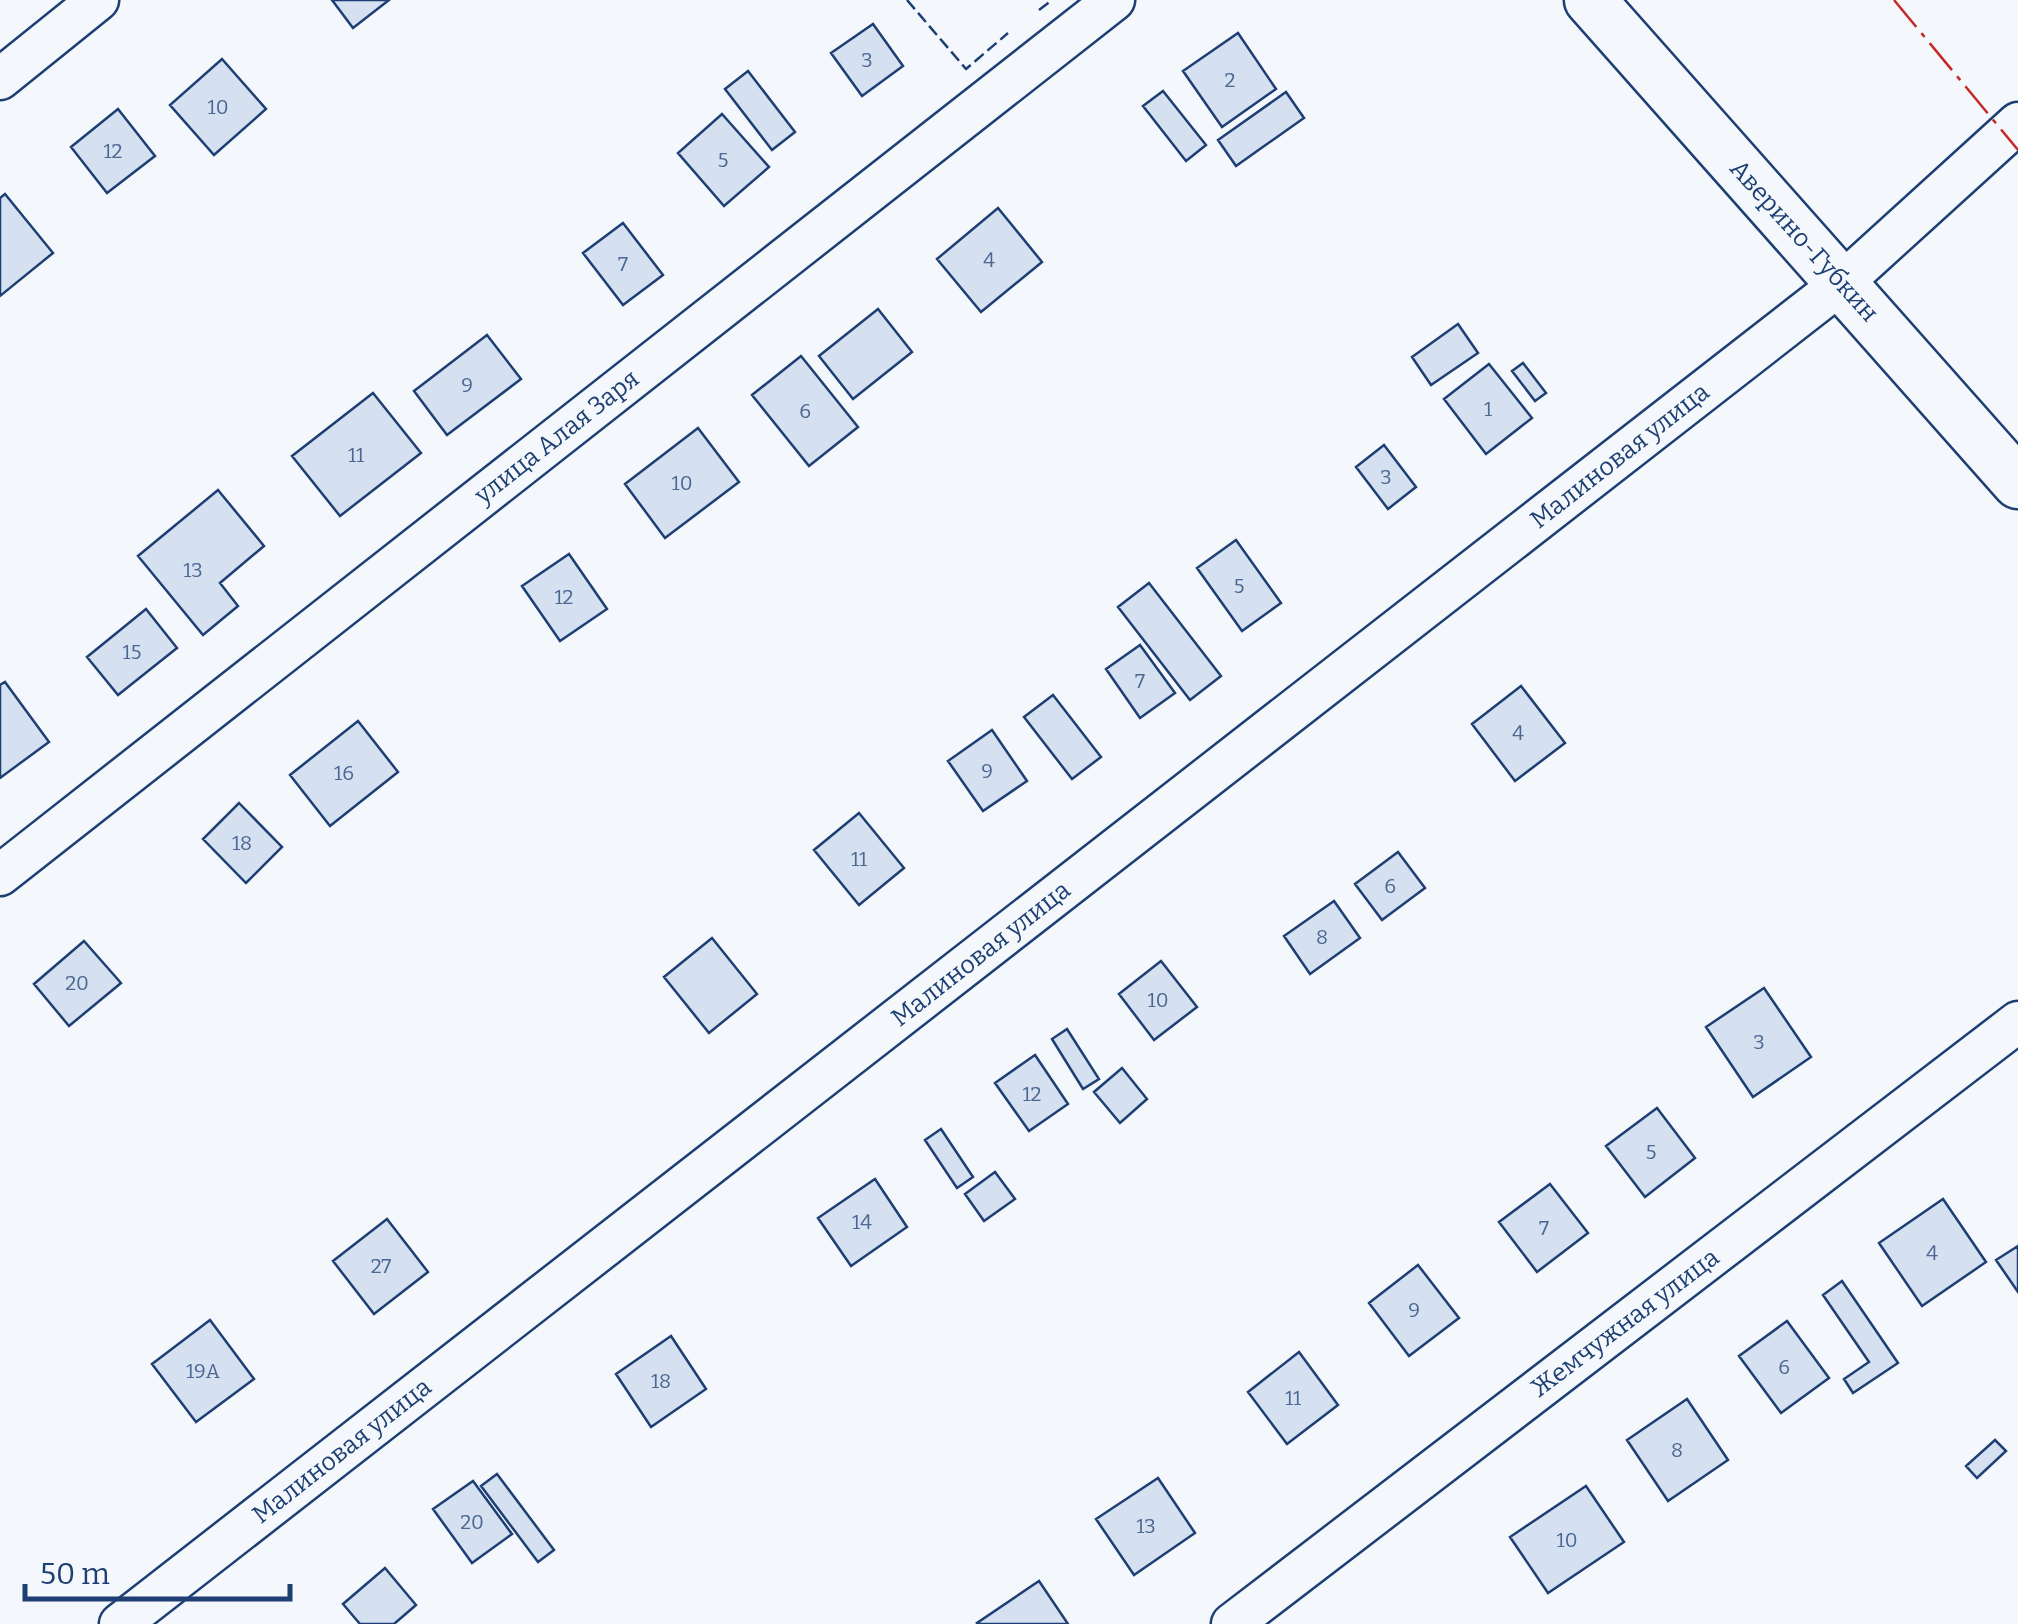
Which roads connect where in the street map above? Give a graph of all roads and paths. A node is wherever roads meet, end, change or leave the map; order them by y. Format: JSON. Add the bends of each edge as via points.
{"nodes":[{"id":1,"x":98,"y":0,"type":"edge"},
{"id":2,"x":1114,"y":0,"type":"edge"},
{"id":3,"x":1590,"y":0,"type":"edge"},
{"id":4,"x":0,"y":79,"type":"edge"},
{"id":5,"x":2018,"y":122,"type":"edge"},
{"id":6,"x":1842,"y":284,"type":"junction"},
{"id":7,"x":2018,"y":483,"type":"edge"},
{"id":8,"x":0,"y":875,"type":"edge"},
{"id":9,"x":2018,"y":1022,"type":"edge"},
{"id":10,"x":120,"y":1624,"type":"edge"},
{"id":11,"x":1232,"y":1624,"type":"edge"}],
"edges":[{"from":1,"to":4,"type":"street"},
{"from":2,"to":8,"type":"street","name":"улица Алая Заря"},
{"from":3,"to":6,"type":"main road","name":"Аверино-Губкин"},
{"from":5,"to":6,"type":"street","name":"Малиновая улица"},
{"from":6,"to":7,"type":"main road","name":"Аверино-Губкин"},
{"from":6,"to":10,"type":"street","name":"Малиновая улица"},
{"from":9,"to":11,"type":"street","name":"Жемчужная улица"}]}
